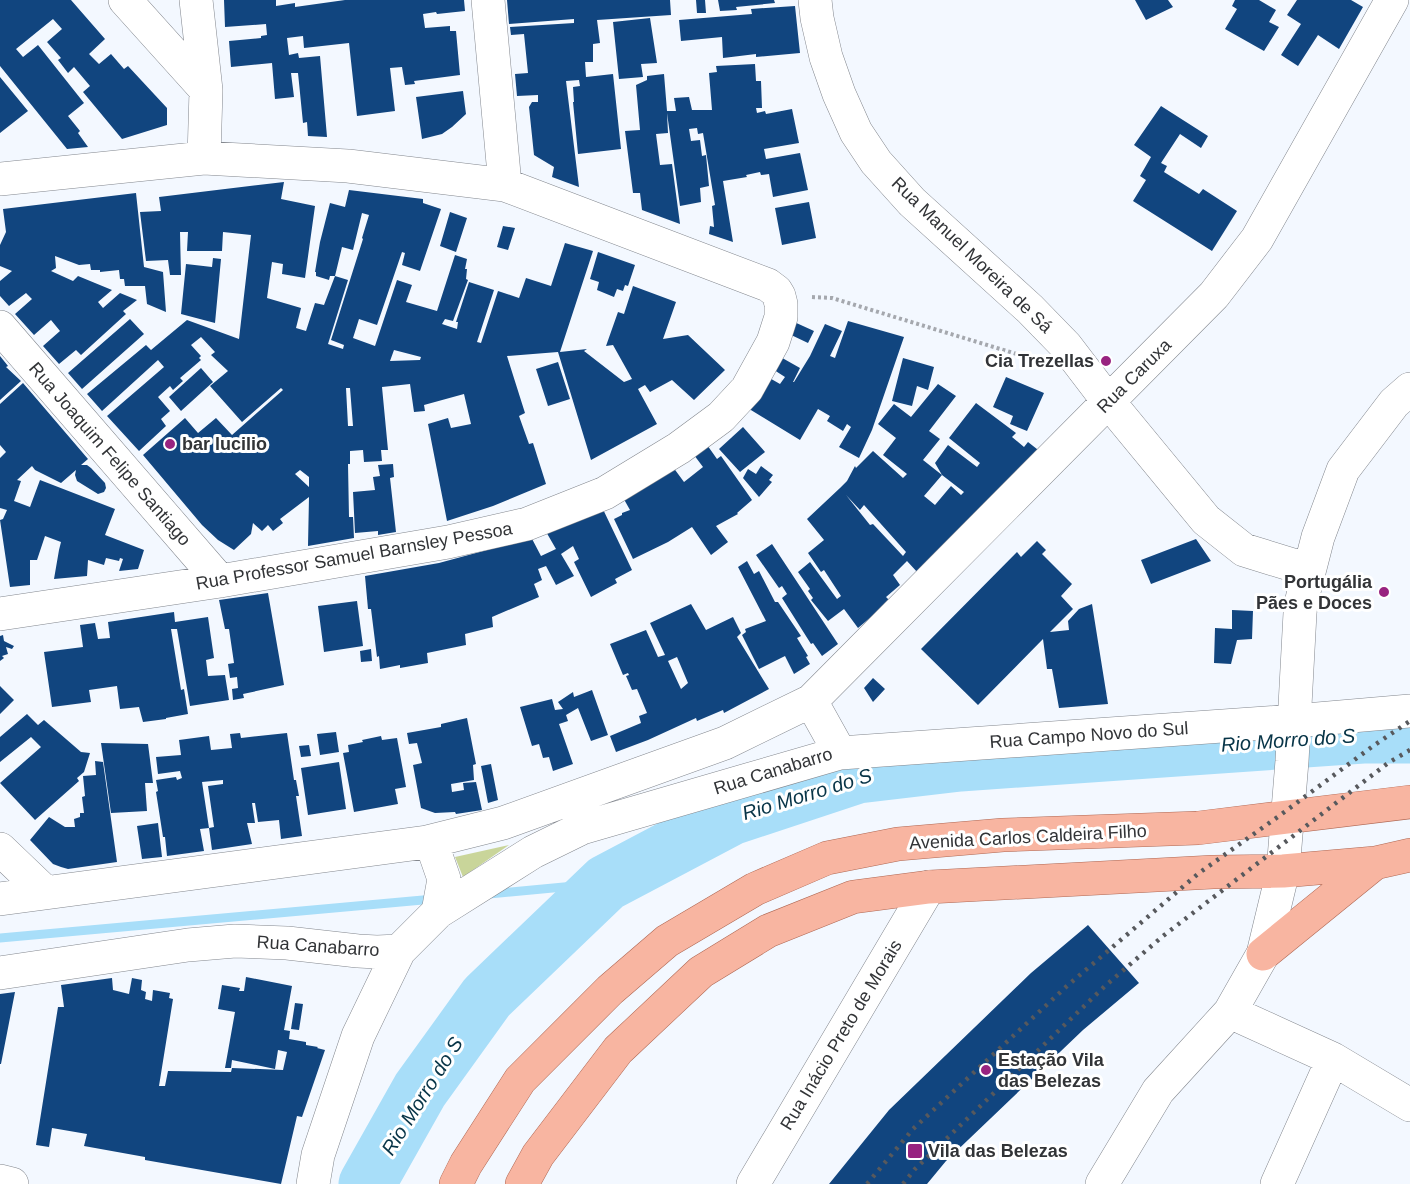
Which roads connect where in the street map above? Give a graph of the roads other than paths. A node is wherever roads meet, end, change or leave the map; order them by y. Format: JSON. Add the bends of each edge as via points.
{"nodes":[{"id":1,"x":125,"y":0,"type":"edge"},
{"id":2,"x":196,"y":0,"type":"edge"},
{"id":3,"x":488,"y":0,"type":"edge"},
{"id":4,"x":815,"y":0,"type":"edge"},
{"id":5,"x":1392,"y":0,"type":"edge"},
{"id":6,"x":206,"y":90,"type":"junction"},
{"id":7,"x":204,"y":158,"type":"junction"},
{"id":8,"x":0,"y":179,"type":"edge"},
{"id":9,"x":505,"y":185,"type":"junction"},
{"id":10,"x":0,"y":327,"type":"edge"},
{"id":11,"x":1410,"y":389,"type":"edge"},
{"id":12,"x":1108,"y":401,"type":"junction"},
{"id":13,"x":1309,"y":570,"type":"junction"},
{"id":14,"x":220,"y":581,"type":"junction"},
{"id":15,"x":0,"y":614,"type":"edge"},
{"id":16,"x":811,"y":701,"type":"junction"},
{"id":17,"x":1410,"y":711,"type":"edge"},
{"id":18,"x":1294,"y":721,"type":"junction"},
{"id":19,"x":840,"y":753,"type":"junction"},
{"id":20,"x":1410,"y":802,"type":"edge"},
{"id":21,"x":1287,"y":818,"type":"junction"},
{"id":22,"x":427,"y":842,"type":"junction"},
{"id":23,"x":0,"y":849,"type":"edge"},
{"id":24,"x":1410,"y":855,"type":"edge"},
{"id":25,"x":1375,"y":863,"type":"junction"},
{"id":26,"x":1283,"y":871,"type":"junction"},
{"id":27,"x":929,"y":886,"type":"junction"},
{"id":28,"x":45,"y":892,"type":"junction"},
{"id":29,"x":0,"y":899,"type":"edge"},
{"id":30,"x":438,"y":912,"type":"junction"},
{"id":31,"x":399,"y":951,"type":"junction"},
{"id":32,"x":1263,"y":954,"type":"junction"},
{"id":33,"x":0,"y":973,"type":"edge"},
{"id":34,"x":1230,"y":1012,"type":"junction"},
{"id":35,"x":1333,"y":1059,"type":"junction"},
{"id":36,"x":1410,"y":1105,"type":"edge"},
{"id":37,"x":0,"y":1181,"type":"edge"},
{"id":38,"x":12,"y":1184,"type":"edge"},
{"id":39,"x":314,"y":1184,"type":"edge"},
{"id":40,"x":456,"y":1184,"type":"edge"},
{"id":41,"x":522,"y":1184,"type":"edge"},
{"id":42,"x":753,"y":1184,"type":"edge"},
{"id":43,"x":1102,"y":1184,"type":"edge"},
{"id":44,"x":1277,"y":1184,"type":"edge"}],
"edges":[{"from":1,"to":6,"type":"street"},
{"from":2,"to":6,"type":"street"},
{"from":3,"to":9,"type":"street"},
{"from":4,"to":12,"type":"street","name":"Rua Manuel Moreira de Sá","via":[[826,57],[839,94],[856,132],[876,162],[912,202],[1066,346]]},
{"from":5,"to":12,"type":"street","name":"Rua Caruxa","via":[[1257,239],[1214,295]]},
{"from":6,"to":7,"type":"street"},
{"from":7,"to":8,"type":"street"},
{"from":7,"to":9,"type":"street","via":[[348,166]]},
{"from":9,"to":14,"type":"street","name":"Rua Professor Samuel Barnsley Pessoa","via":[[776,291],[781,304],[778,329],[747,389],[721,417],[679,448],[605,493],[527,524],[448,542]]},
{"from":10,"to":14,"type":"street","name":"Rua Joaquim Felipe Santiago"},
{"from":11,"to":13,"type":"street","via":[[1394,403],[1342,470]]},
{"from":12,"to":13,"type":"street","name":"Rua Manuel Moreira de Sá","via":[[1206,519],[1244,550]]},
{"from":12,"to":16,"type":"street","name":"Rua Caruxa"},
{"from":13,"to":18,"type":"street","via":[[1300,603]]},
{"from":14,"to":15,"type":"street","name":"Rua Professor Samuel Barnsley Pessoa"},
{"from":16,"to":19,"type":"street","name":"Rua Canabarro"},
{"from":16,"to":22,"type":"street","via":[[725,743],[503,823]]},
{"from":17,"to":18,"type":"street","name":"Rua Campo Novo do Sul"},
{"from":18,"to":19,"type":"street","name":"Rua Campo Novo do Sul"},
{"from":18,"to":21,"type":"street"},
{"from":19,"to":30,"type":"street","name":"Rua Canabarro","via":[[582,828],[533,852]]},
{"from":20,"to":21,"type":"main road","name":"Avenida Carlos Caldeira Filho"},
{"from":21,"to":26,"type":"street"},
{"from":21,"to":40,"type":"main road","name":"Avenida Carlos Caldeira Filho","via":[[1198,828],[1003,835],[898,844],[827,858],[755,889],[667,941],[602,998],[520,1080]]},
{"from":22,"to":28,"type":"street"},
{"from":22,"to":30,"type":"street","via":[[444,879]]},
{"from":23,"to":28,"type":"street"},
{"from":24,"to":25,"type":"main road"},
{"from":25,"to":26,"type":"main road"},
{"from":25,"to":32,"type":"main road"},
{"from":26,"to":27,"type":"main road"},
{"from":26,"to":32,"type":"street"},
{"from":27,"to":41,"type":"main road","via":[[853,897],[768,931],[702,972],[618,1050],[538,1155]]},
{"from":27,"to":42,"type":"street","name":"Rua Inácio Preto de Morais"},
{"from":28,"to":29,"type":"street"},
{"from":30,"to":31,"type":"street","name":"Rua Canabarro"},
{"from":31,"to":33,"type":"street","name":"Rua Canabarro","via":[[235,941]]},
{"from":31,"to":39,"type":"street","via":[[358,1036],[318,1155]]},
{"from":32,"to":34,"type":"street"},
{"from":34,"to":35,"type":"street"},
{"from":34,"to":43,"type":"street","via":[[1158,1091]]},
{"from":35,"to":36,"type":"street"},
{"from":35,"to":44,"type":"street"},
{"from":37,"to":38,"type":"street"}]}
